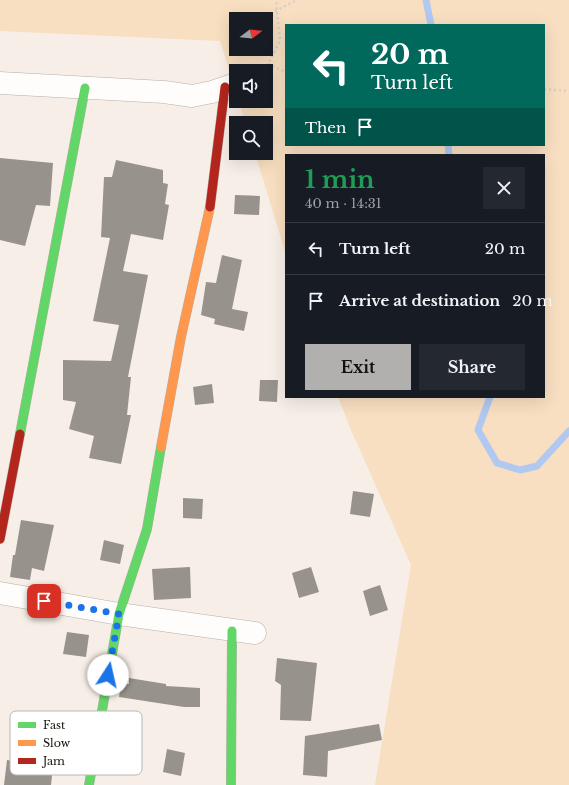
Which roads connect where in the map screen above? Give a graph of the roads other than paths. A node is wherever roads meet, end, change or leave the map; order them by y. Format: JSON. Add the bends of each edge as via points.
{"nodes":[{"id":1,"x":0,"y":83,"type":"edge"},
{"id":2,"x":229,"y":86,"type":"edge"},
{"id":3,"x":85,"y":88,"type":"junction"},
{"id":4,"x":229,"y":92,"type":"edge"},
{"id":5,"x":0,"y":539,"type":"edge"},
{"id":6,"x":0,"y":593,"type":"edge"},
{"id":7,"x":119,"y":614,"type":"junction"},
{"id":8,"x":232,"y":631,"type":"junction"},
{"id":9,"x":255,"y":634,"type":"dead end"},
{"id":10,"x":102,"y":711,"type":"edge"},
{"id":11,"x":91,"y":775,"type":"edge"},
{"id":12,"x":89,"y":785,"type":"edge"},
{"id":13,"x":231,"y":785,"type":"edge"}],
"edges":[{"from":1,"to":3,"type":"street"},
{"from":2,"to":3,"type":"street","via":[[192,96]]},
{"from":3,"to":5,"type":"street"},
{"from":4,"to":7,"type":"street","via":[[212,199],[181,337],[147,529]]},
{"from":6,"to":7,"type":"street"},
{"from":7,"to":8,"type":"street"},
{"from":7,"to":10,"type":"street"},
{"from":8,"to":9,"type":"street"},
{"from":8,"to":13,"type":"street"},
{"from":11,"to":12,"type":"street"}]}
